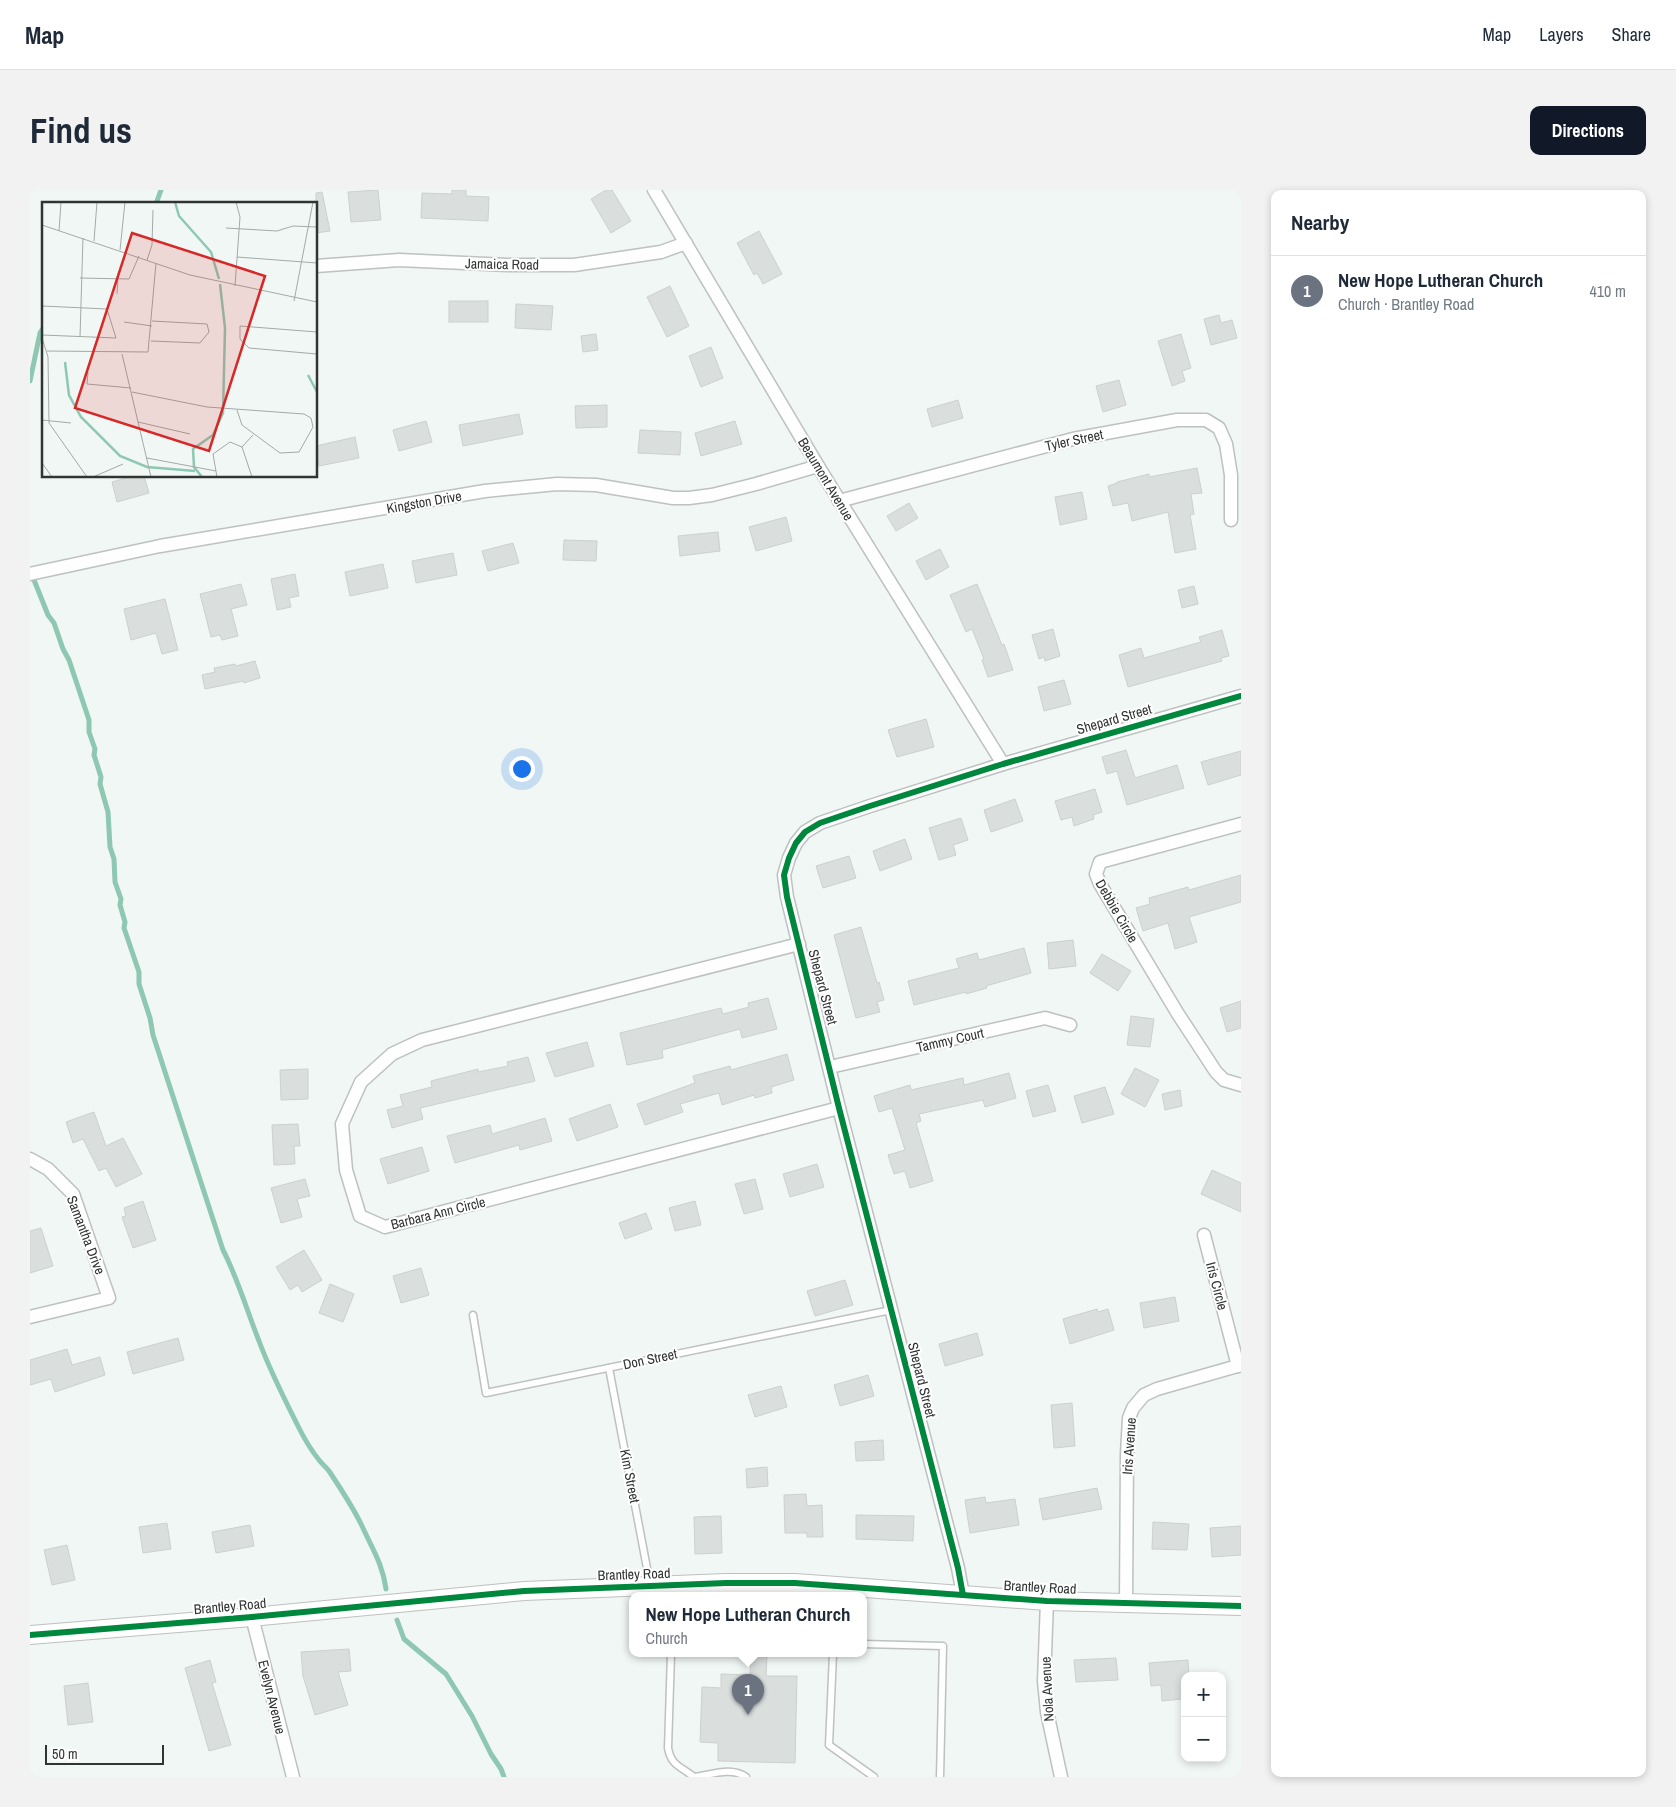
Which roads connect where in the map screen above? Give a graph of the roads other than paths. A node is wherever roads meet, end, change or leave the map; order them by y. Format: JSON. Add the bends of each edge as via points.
{"nodes":[{"id":1,"x":654,"y":190,"type":"edge"},
{"id":2,"x":686,"y":243,"type":"junction"},
{"id":3,"x":318,"y":266,"type":"edge"},
{"id":4,"x":818,"y":466,"type":"junction"},
{"id":5,"x":839,"y":501,"type":"junction"},
{"id":6,"x":1231,"y":520,"type":"dead end"},
{"id":7,"x":30,"y":574,"type":"edge"},
{"id":8,"x":1241,"y":696,"type":"edge"},
{"id":9,"x":1003,"y":764,"type":"junction"},
{"id":10,"x":1241,"y":824,"type":"edge"},
{"id":11,"x":799,"y":944,"type":"junction"},
{"id":12,"x":1070,"y":1025,"type":"dead end"},
{"id":13,"x":830,"y":1067,"type":"junction"},
{"id":14,"x":1241,"y":1085,"type":"edge"},
{"id":15,"x":840,"y":1108,"type":"junction"},
{"id":16,"x":30,"y":1159,"type":"edge"},
{"id":17,"x":1204,"y":1235,"type":"dead end"},
{"id":18,"x":891,"y":1310,"type":"junction"},
{"id":19,"x":473,"y":1315,"type":"dead end"},
{"id":20,"x":30,"y":1317,"type":"edge"},
{"id":21,"x":1240,"y":1366,"type":"edge"},
{"id":22,"x":609,"y":1368,"type":"junction"},
{"id":23,"x":650,"y":1585,"type":"junction"},
{"id":24,"x":963,"y":1595,"type":"junction"},
{"id":25,"x":1047,"y":1600,"type":"junction"},
{"id":26,"x":1126,"y":1603,"type":"junction"},
{"id":27,"x":1241,"y":1606,"type":"edge"},
{"id":28,"x":252,"y":1617,"type":"junction"},
{"id":29,"x":30,"y":1636,"type":"edge"},
{"id":30,"x":867,"y":1644,"type":"edge"},
{"id":31,"x":671,"y":1657,"type":"edge"},
{"id":32,"x":833,"y":1657,"type":"edge"},
{"id":33,"x":293,"y":1777,"type":"edge"},
{"id":34,"x":694,"y":1777,"type":"edge"},
{"id":35,"x":746,"y":1777,"type":"edge"},
{"id":36,"x":874,"y":1777,"type":"edge"},
{"id":37,"x":940,"y":1777,"type":"edge"},
{"id":38,"x":1061,"y":1777,"type":"edge"}],
"edges":[{"from":1,"to":2,"type":"street","name":"Beaumont Avenue"},
{"from":2,"to":3,"type":"street","name":"Jamaica Road","via":[[661,252],[574,265],[399,260]]},
{"from":2,"to":4,"type":"street","name":"Beaumont Avenue"},
{"from":4,"to":5,"type":"street","name":"Beaumont Avenue"},
{"from":4,"to":7,"type":"street","name":"Kingston Drive","via":[[756,484],[689,498],[596,484],[485,491],[160,546]]},
{"from":5,"to":6,"type":"street","name":"Tyler Street","via":[[1073,439],[1177,420],[1206,420],[1219,428],[1226,444],[1231,475]]},
{"from":5,"to":9,"type":"street","name":"Beaumont Avenue"},
{"from":8,"to":9,"type":"street","name":"Shepard Street"},
{"from":9,"to":11,"type":"street","name":"Shepard Street","via":[[820,823],[806,832],[796,843],[784,875]]},
{"from":10,"to":14,"type":"street","name":"Debbie Circle","via":[[1100,862],[1096,874],[1216,1072],[1224,1080]]},
{"from":11,"to":13,"type":"street","name":"Shepard Street"},
{"from":11,"to":15,"type":"street","name":"Barbara Ann Circle","via":[[422,1040],[392,1054],[361,1082],[342,1124],[346,1170],[360,1216],[385,1227]]},
{"from":12,"to":13,"type":"street","name":"Tammy Court","via":[[1045,1018]]},
{"from":13,"to":15,"type":"street","name":"Shepard Street"},
{"from":15,"to":18,"type":"street","name":"Shepard Street"},
{"from":16,"to":20,"type":"street","name":"Samantha Drive","via":[[48,1169],[73,1194],[109,1298]]},
{"from":17,"to":21,"type":"street","name":"Iris Circle"},
{"from":18,"to":22,"type":"lane","name":"Don Street"},
{"from":18,"to":24,"type":"street","name":"Shepard Street"},
{"from":19,"to":22,"type":"lane","name":"Don Street","via":[[486,1393]]},
{"from":21,"to":26,"type":"street","name":"Iris Avenue","via":[[1156,1389],[1144,1395],[1133,1408],[1129,1418],[1127,1454]]},
{"from":22,"to":23,"type":"lane","name":"Kim Street"},
{"from":23,"to":24,"type":"street","name":"Brantley Road","via":[[795,1583],[836,1589]]},
{"from":23,"to":28,"type":"street","name":"Brantley Road","via":[[524,1591]]},
{"from":24,"to":25,"type":"street","name":"Brantley Road"},
{"from":25,"to":26,"type":"street","name":"Brantley Road"},
{"from":25,"to":38,"type":"street","name":"Nola Avenue","via":[[1044,1681],[1050,1736]]},
{"from":26,"to":27,"type":"street","name":"Brantley Road"},
{"from":28,"to":29,"type":"street","name":"Brantley Road"},
{"from":28,"to":33,"type":"street","name":"Evelyn Avenue"},
{"from":30,"to":37,"type":"lane","via":[[943,1646]]},
{"from":31,"to":34,"type":"lane","via":[[669,1757]]},
{"from":32,"to":36,"type":"lane","via":[[829,1745]]},
{"from":34,"to":35,"type":"lane","via":[[725,1772]]}]}
